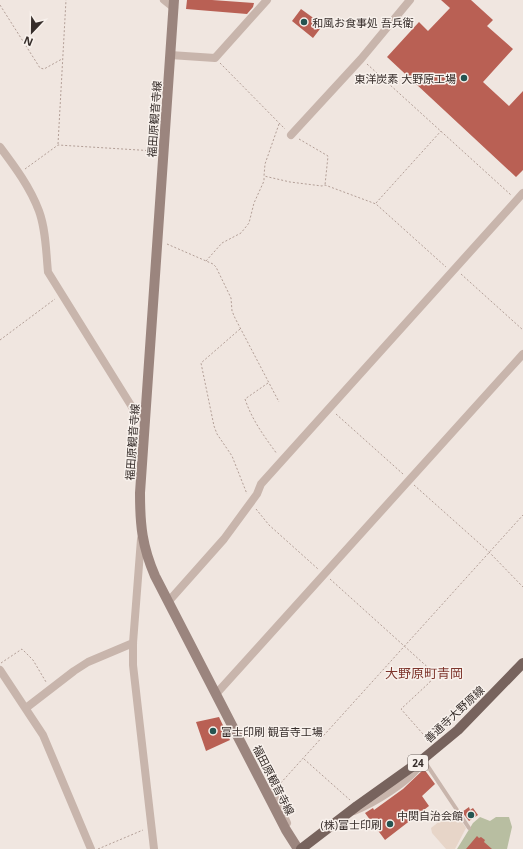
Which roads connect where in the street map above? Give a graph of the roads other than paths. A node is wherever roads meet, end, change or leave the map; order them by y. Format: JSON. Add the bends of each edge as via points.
{"nodes":[{"id":1,"x":164,"y":0,"type":"edge"},
{"id":2,"x":267,"y":0,"type":"edge"},
{"id":3,"x":410,"y":0,"type":"edge"},
{"id":4,"x":174,"y":4,"type":"edge"},
{"id":5,"x":170,"y":54,"type":"junction"},
{"id":6,"x":291,"y":135,"type":"road end"},
{"id":7,"x":0,"y":147,"type":"edge"},
{"id":8,"x":523,"y":193,"type":"edge"},
{"id":9,"x":523,"y":354,"type":"edge"},
{"id":10,"x":145,"y":422,"type":"junction"},
{"id":11,"x":142,"y":534,"type":"junction"},
{"id":12,"x":168,"y":602,"type":"junction"},
{"id":13,"x":133,"y":643,"type":"junction"},
{"id":14,"x":523,"y":663,"type":"edge"},
{"id":15,"x":0,"y":670,"type":"edge"},
{"id":16,"x":216,"y":694,"type":"junction"},
{"id":17,"x":26,"y":708,"type":"junction"},
{"id":18,"x":423,"y":759,"type":"junction"},
{"id":19,"x":273,"y":792,"type":"road end"},
{"id":20,"x":346,"y":814,"type":"junction"},
{"id":21,"x":469,"y":828,"type":"dead end"},
{"id":22,"x":286,"y":830,"type":"junction"},
{"id":23,"x":91,"y":849,"type":"edge"},
{"id":24,"x":154,"y":849,"type":"edge"},
{"id":25,"x":298,"y":849,"type":"edge"},
{"id":26,"x":301,"y":849,"type":"edge"}],
"edges":[{"from":1,"to":4,"type":"street"},
{"from":2,"to":5,"type":"street","via":[[215,58]]},
{"from":3,"to":6,"type":"street","via":[[361,59]]},
{"from":4,"to":5,"type":"main road","name":"福田原観音寺線"},
{"from":5,"to":10,"type":"main road","name":"福田原観音寺線"},
{"from":7,"to":10,"type":"street","via":[[20,173],[39,211],[48,272],[138,415]]},
{"from":8,"to":12,"type":"street","via":[[261,484],[251,503],[224,539]]},
{"from":9,"to":16,"type":"street"},
{"from":10,"to":11,"type":"main road","name":"福田原観音寺線","via":[[140,493]]},
{"from":11,"to":12,"type":"main road","name":"福田原観音寺線","via":[[148,560]]},
{"from":11,"to":13,"type":"street"},
{"from":12,"to":16,"type":"main road","name":"福田原観音寺線"},
{"from":13,"to":17,"type":"street","via":[[88,662]]},
{"from":13,"to":24,"type":"street","via":[[137,713]]},
{"from":14,"to":18,"type":"main road","name":"善通寺大野原線","number":"24","via":[[458,730]]},
{"from":15,"to":17,"type":"street"},
{"from":16,"to":22,"type":"main road","name":"福田原観音寺線"},
{"from":17,"to":23,"type":"street","via":[[43,735]]},
{"from":18,"to":20,"type":"main road","name":"善通寺大野原線","number":"24"},
{"from":18,"to":20,"type":"street","via":[[419,766],[387,794]]},
{"from":18,"to":21,"type":"lane"},
{"from":19,"to":22,"type":"street","via":[[287,822]]},
{"from":20,"to":26,"type":"main road","name":"善通寺大野原線","number":"24"},
{"from":22,"to":25,"type":"main road","name":"福田原観音寺線"}]}
